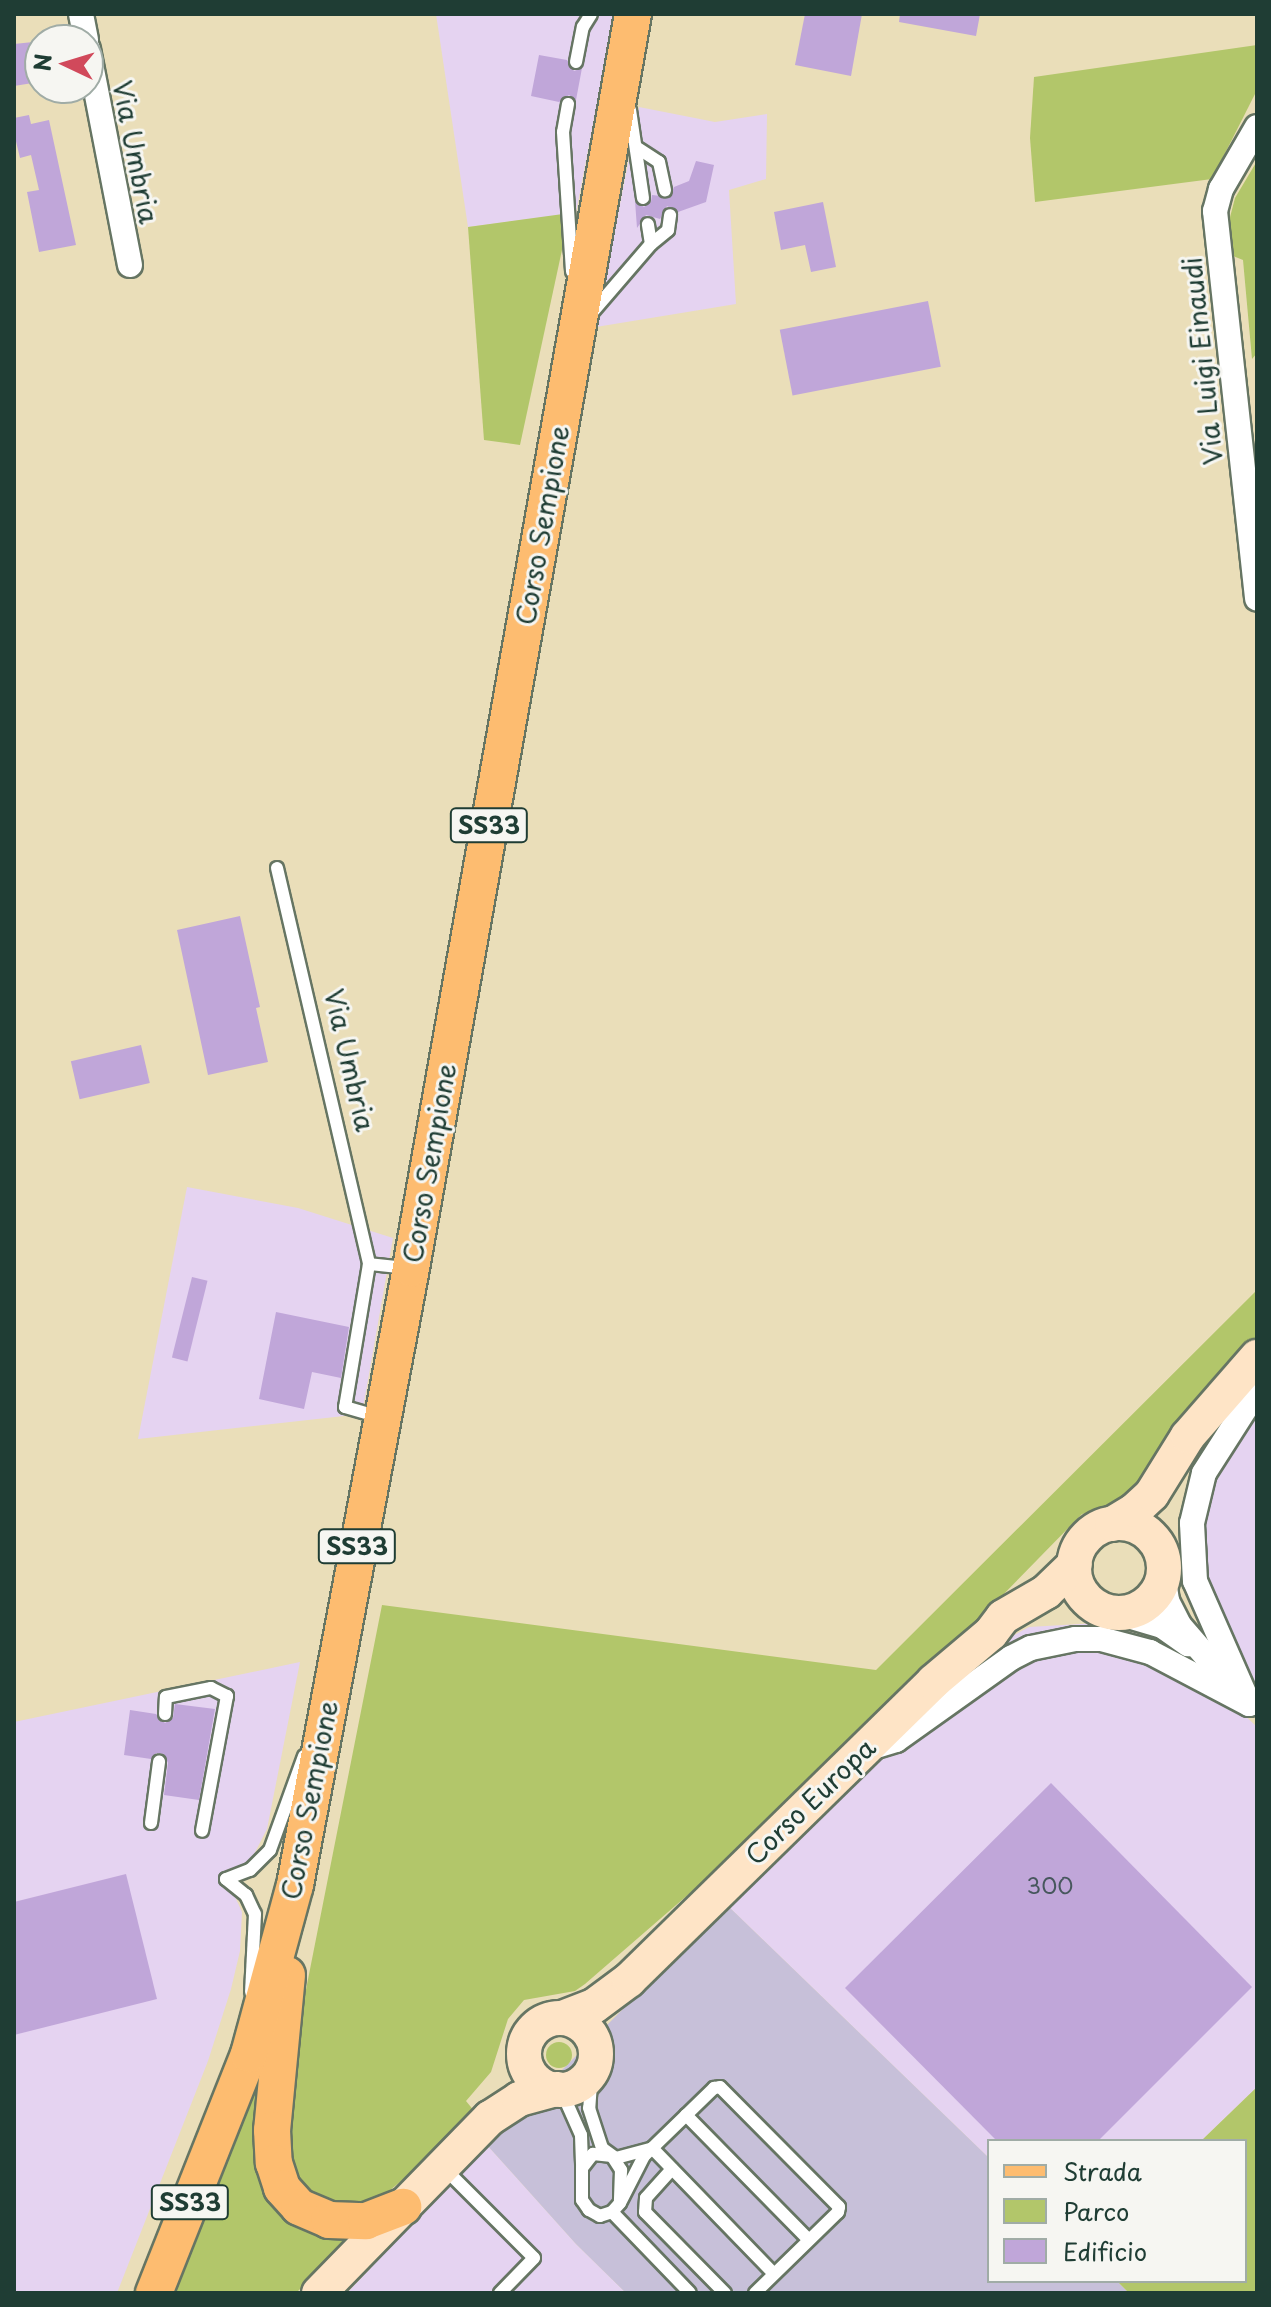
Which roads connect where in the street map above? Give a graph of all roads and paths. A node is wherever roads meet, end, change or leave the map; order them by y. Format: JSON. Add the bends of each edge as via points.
{"nodes":[{"id":1,"x":591,"y":14,"type":"edge"},
{"id":2,"x":633,"y":14,"type":"edge"},
{"id":3,"x":576,"y":62,"type":"dead end"},
{"id":4,"x":623,"y":66,"type":"junction"},
{"id":5,"x":99,"y":104,"type":"edge"},
{"id":6,"x":568,"y":104,"type":"dead end"},
{"id":7,"x":1257,"y":127,"type":"edge"},
{"id":8,"x":636,"y":147,"type":"junction"},
{"id":9,"x":665,"y":190,"type":"dead end"},
{"id":10,"x":643,"y":198,"type":"dead end"},
{"id":11,"x":670,"y":215,"type":"dead end"},
{"id":12,"x":648,"y":224,"type":"dead end"},
{"id":13,"x":651,"y":244,"type":"junction"},
{"id":14,"x":130,"y":265,"type":"dead end"},
{"id":15,"x":577,"y":331,"type":"junction"},
{"id":16,"x":1257,"y":599,"type":"edge"},
{"id":17,"x":277,"y":868,"type":"dead end"},
{"id":18,"x":369,"y":1264,"type":"junction"},
{"id":19,"x":411,"y":1268,"type":"junction"},
{"id":20,"x":1257,"y":1357,"type":"edge"},
{"id":21,"x":1257,"y":1390,"type":"edge"},
{"id":22,"x":381,"y":1417,"type":"junction"},
{"id":23,"x":1171,"y":1469,"type":"junction"},
{"id":24,"x":1112,"y":1524,"type":"junction"},
{"id":25,"x":1075,"y":1564,"type":"junction"},
{"id":26,"x":1163,"y":1565,"type":"junction"},
{"id":27,"x":1108,"y":1610,"type":"junction"},
{"id":28,"x":991,"y":1633,"type":"junction"},
{"id":29,"x":1198,"y":1651,"type":"junction"},
{"id":30,"x":333,"y":1674,"type":"junction"},
{"id":31,"x":1253,"y":1708,"type":"edge"},
{"id":32,"x":165,"y":1714,"type":"dead end"},
{"id":33,"x":861,"y":1750,"type":"junction"},
{"id":34,"x":159,"y":1762,"type":"dead end"},
{"id":35,"x":151,"y":1823,"type":"dead end"},
{"id":36,"x":202,"y":1831,"type":"dead end"},
{"id":37,"x":295,"y":1885,"type":"junction"},
{"id":38,"x":634,"y":1975,"type":"junction"},
{"id":39,"x":562,"y":2018,"type":"junction"},
{"id":40,"x":526,"y":2043,"type":"junction"},
{"id":41,"x":249,"y":2054,"type":"junction"},
{"id":42,"x":594,"y":2062,"type":"junction"},
{"id":43,"x":559,"y":2090,"type":"junction"},
{"id":44,"x":686,"y":2115,"type":"junction"},
{"id":45,"x":490,"y":2118,"type":"junction"},
{"id":46,"x":652,"y":2148,"type":"junction"},
{"id":47,"x":612,"y":2156,"type":"junction"},
{"id":48,"x":443,"y":2166,"type":"junction"},
{"id":49,"x":582,"y":2168,"type":"junction"},
{"id":50,"x":672,"y":2169,"type":"junction"},
{"id":51,"x":621,"y":2201,"type":"junction"},
{"id":52,"x":403,"y":2207,"type":"junction"},
{"id":53,"x":612,"y":2212,"type":"junction"},
{"id":54,"x":809,"y":2240,"type":"junction"},
{"id":55,"x":774,"y":2274,"type":"junction"},
{"id":56,"x":154,"y":2293,"type":"edge"},
{"id":57,"x":319,"y":2293,"type":"edge"},
{"id":58,"x":500,"y":2293,"type":"edge"},
{"id":59,"x":690,"y":2293,"type":"edge"},
{"id":60,"x":725,"y":2293,"type":"edge"},
{"id":61,"x":755,"y":2293,"type":"edge"}],
"edges":[{"from":1,"to":3,"type":"lane"},
{"from":2,"to":4,"type":"main road","name":"Corso Sempione","number":"SS33"},
{"from":4,"to":8,"type":"lane"},
{"from":4,"to":15,"type":"main road","name":"Corso Sempione","number":"SS33"},
{"from":5,"to":14,"type":"street","name":"Via Umbria"},
{"from":6,"to":15,"type":"lane","via":[[563,132]]},
{"from":7,"to":16,"type":"street","name":"Via Luigi Einaudi","via":[[1221,189],[1215,211]]},
{"from":8,"to":9,"type":"lane","via":[[659,162]]},
{"from":8,"to":10,"type":"lane"},
{"from":11,"to":13,"type":"lane","via":[[668,230]]},
{"from":12,"to":13,"type":"lane"},
{"from":13,"to":15,"type":"lane"},
{"from":15,"to":19,"type":"main road","name":"Corso Sempione","number":"SS33"},
{"from":17,"to":18,"type":"lane","name":"Via Umbria"},
{"from":18,"to":19,"type":"lane"},
{"from":18,"to":22,"type":"lane","via":[[345,1407]]},
{"from":19,"to":22,"type":"main road","name":"Corso Sempione","number":"SS33"},
{"from":20,"to":23,"type":"main road","via":[[1188,1436]]},
{"from":21,"to":31,"type":"street","via":[[1204,1473],[1192,1523],[1195,1581]]},
{"from":22,"to":30,"type":"main road","name":"Corso Sempione","number":"SS33"},
{"from":23,"to":24,"type":"main road","via":[[1135,1510]]},
{"from":23,"to":26,"type":"main road","via":[[1159,1519]]},
{"from":24,"to":25,"type":"main road","via":[[1091,1533]]},
{"from":24,"to":26,"type":"main road","via":[[1148,1534]]},
{"from":25,"to":27,"type":"main road","via":[[1077,1584]]},
{"from":25,"to":28,"type":"main road","name":"Corso Europa","via":[[1046,1592],[1003,1617]]},
{"from":26,"to":27,"type":"main road","via":[[1148,1603]]},
{"from":26,"to":29,"type":"street","via":[[1167,1601]]},
{"from":27,"to":28,"type":"main road","name":"Corso Europa","via":[[1063,1605]]},
{"from":27,"to":29,"type":"street","via":[[1162,1626]]},
{"from":28,"to":33,"type":"main road","name":"Corso Europa"},
{"from":29,"to":31,"type":"street"},
{"from":30,"to":37,"type":"main road","name":"Corso Sempione","number":"SS33"},
{"from":30,"to":41,"type":"lane","via":[[270,1850],[250,1870],[226,1879],[246,1895],[255,1914]]},
{"from":31,"to":33,"type":"street","via":[[1150,1652],[1101,1639],[1065,1641],[1011,1658],[896,1740]]},
{"from":32,"to":36,"type":"lane","via":[[166,1697],[211,1688],[227,1696]]},
{"from":33,"to":38,"type":"main road","name":"Corso Europa"},
{"from":34,"to":35,"type":"lane"},
{"from":37,"to":41,"type":"main road","name":"Corso Sempione","number":"SS33"},
{"from":37,"to":52,"type":"main road","via":[[272,2130],[276,2175],[299,2207],[329,2220],[366,2221]]},
{"from":38,"to":39,"type":"main road","name":"Corso Europa","via":[[594,2006]]},
{"from":38,"to":42,"type":"main road","name":"Corso Europa","via":[[604,2019]]},
{"from":39,"to":40,"type":"main road","via":[[542,2023]]},
{"from":39,"to":42,"type":"main road","via":[[586,2030]]},
{"from":40,"to":43,"type":"main road","via":[[532,2076]]},
{"from":40,"to":45,"type":"main road","via":[[512,2083]]},
{"from":41,"to":56,"type":"main road","name":"Corso Sempione","number":"SS33"},
{"from":42,"to":43,"type":"main road","via":[[583,2082]]},
{"from":42,"to":47,"type":"lane","via":[[588,2098],[592,2121],[598,2141]]},
{"from":43,"to":45,"type":"main road","via":[[519,2099]]},
{"from":43,"to":49,"type":"lane","via":[[581,2135]]},
{"from":44,"to":46,"type":"lane"},
{"from":44,"to":54,"type":"lane"},
{"from":44,"to":54,"type":"lane","via":[[720,2087],[833,2201],[838,2212]]},
{"from":45,"to":48,"type":"main road"},
{"from":46,"to":47,"type":"lane","via":[[628,2157]]},
{"from":46,"to":50,"type":"lane"},
{"from":46,"to":51,"type":"lane","via":[[636,2166]]},
{"from":47,"to":49,"type":"lane","via":[[593,2154]]},
{"from":47,"to":51,"type":"lane","via":[[621,2170]]},
{"from":48,"to":52,"type":"main road"},
{"from":48,"to":58,"type":"lane","via":[[534,2258]]},
{"from":49,"to":53,"type":"lane","via":[[585,2206],[600,2216]]},
{"from":50,"to":55,"type":"lane"},
{"from":50,"to":60,"type":"lane","via":[[646,2198],[645,2212]]},
{"from":51,"to":53,"type":"lane"},
{"from":52,"to":57,"type":"main road"},
{"from":53,"to":59,"type":"lane"},
{"from":54,"to":55,"type":"lane"},
{"from":55,"to":61,"type":"lane"}]}
